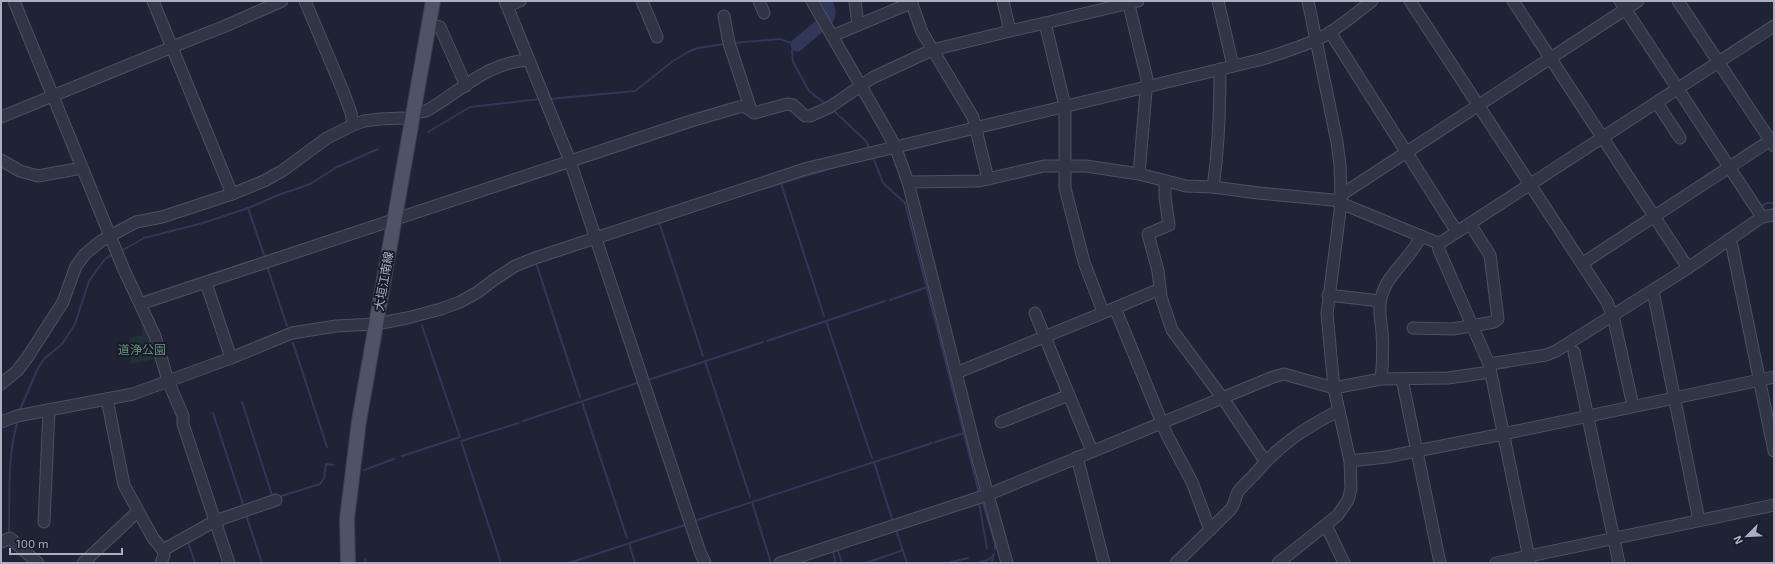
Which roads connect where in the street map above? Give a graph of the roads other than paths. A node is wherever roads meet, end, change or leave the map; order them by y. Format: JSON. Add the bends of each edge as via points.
{"nodes":[{"id":1,"x":14,"y":1,"type":"edge"},
{"id":2,"x":153,"y":1,"type":"edge"},
{"id":3,"x":282,"y":1,"type":"edge"},
{"id":4,"x":305,"y":1,"type":"edge"},
{"id":5,"x":433,"y":1,"type":"edge"},
{"id":6,"x":520,"y":1,"type":"edge"},
{"id":7,"x":642,"y":1,"type":"edge"},
{"id":8,"x":759,"y":1,"type":"edge"},
{"id":9,"x":812,"y":1,"type":"edge"},
{"id":10,"x":855,"y":1,"type":"edge"},
{"id":11,"x":1003,"y":1,"type":"edge"},
{"id":12,"x":1218,"y":1,"type":"edge"},
{"id":13,"x":1308,"y":1,"type":"edge"},
{"id":14,"x":1372,"y":1,"type":"edge"},
{"id":15,"x":1410,"y":1,"type":"edge"},
{"id":16,"x":1513,"y":1,"type":"edge"},
{"id":17,"x":1678,"y":1,"type":"edge"},
{"id":18,"x":911,"y":2,"type":"edge"},
{"id":19,"x":1132,"y":2,"type":"edge"},
{"id":20,"x":506,"y":4,"type":"edge"},
{"id":21,"x":1629,"y":5,"type":"edge"},
{"id":22,"x":764,"y":13,"type":"dead end"},
{"id":23,"x":724,"y":16,"type":"dead end"},
{"id":24,"x":1045,"y":23,"type":"junction"},
{"id":25,"x":429,"y":25,"type":"junction"},
{"id":26,"x":858,"y":25,"type":"junction"},
{"id":27,"x":1774,"y":26,"type":"edge"},
{"id":28,"x":1010,"y":31,"type":"junction"},
{"id":29,"x":1330,"y":32,"type":"junction"},
{"id":30,"x":832,"y":36,"type":"junction"},
{"id":31,"x":657,"y":37,"type":"dead end"},
{"id":32,"x":1316,"y":40,"type":"junction"},
{"id":33,"x":172,"y":47,"type":"junction"},
{"id":34,"x":932,"y":50,"type":"junction"},
{"id":35,"x":1551,"y":58,"type":"junction"},
{"id":36,"x":529,"y":60,"type":"junction"},
{"id":37,"x":1718,"y":62,"type":"junction"},
{"id":38,"x":1233,"y":66,"type":"junction"},
{"id":39,"x":1220,"y":69,"type":"junction"},
{"id":40,"x":466,"y":86,"type":"junction"},
{"id":41,"x":860,"y":86,"type":"junction"},
{"id":42,"x":1146,"y":86,"type":"junction"},
{"id":43,"x":1680,"y":87,"type":"junction"},
{"id":44,"x":53,"y":96,"type":"junction"},
{"id":45,"x":1657,"y":103,"type":"junction"},
{"id":46,"x":1065,"y":106,"type":"junction"},
{"id":47,"x":1479,"y":106,"type":"junction"},
{"id":48,"x":751,"y":110,"type":"junction"},
{"id":49,"x":1,"y":117,"type":"edge"},
{"id":50,"x":412,"y":117,"type":"junction"},
{"id":51,"x":353,"y":125,"type":"junction"},
{"id":52,"x":976,"y":127,"type":"junction"},
{"id":53,"x":1603,"y":137,"type":"junction"},
{"id":54,"x":1680,"y":138,"type":"dead end"},
{"id":55,"x":1773,"y":142,"type":"edge"},
{"id":56,"x":895,"y":146,"type":"junction"},
{"id":57,"x":1407,"y":153,"type":"junction"},
{"id":58,"x":1,"y":160,"type":"edge"},
{"id":59,"x":570,"y":161,"type":"junction"},
{"id":60,"x":1065,"y":166,"type":"junction"},
{"id":61,"x":82,"y":168,"type":"junction"},
{"id":62,"x":1730,"y":168,"type":"junction"},
{"id":63,"x":1139,"y":174,"type":"junction"},
{"id":64,"x":988,"y":179,"type":"junction"},
{"id":65,"x":1165,"y":181,"type":"junction"},
{"id":66,"x":908,"y":182,"type":"junction"},
{"id":67,"x":1531,"y":184,"type":"junction"},
{"id":68,"x":1213,"y":187,"type":"junction"},
{"id":69,"x":232,"y":194,"type":"junction"},
{"id":70,"x":1341,"y":199,"type":"junction"},
{"id":71,"x":1774,"y":215,"type":"edge"},
{"id":72,"x":1655,"y":217,"type":"junction"},
{"id":73,"x":1762,"y":217,"type":"junction"},
{"id":74,"x":394,"y":220,"type":"junction"},
{"id":75,"x":1470,"y":224,"type":"junction"},
{"id":76,"x":1457,"y":232,"type":"junction"},
{"id":77,"x":110,"y":236,"type":"junction"},
{"id":78,"x":1421,"y":236,"type":"junction"},
{"id":79,"x":596,"y":238,"type":"junction"},
{"id":80,"x":1728,"y":240,"type":"junction"},
{"id":81,"x":1438,"y":243,"type":"junction"},
{"id":82,"x":1582,"y":263,"type":"junction"},
{"id":83,"x":1688,"y":268,"type":"junction"},
{"id":84,"x":206,"y":283,"type":"junction"},
{"id":85,"x":1160,"y":289,"type":"junction"},
{"id":86,"x":1653,"y":291,"type":"junction"},
{"id":87,"x":1328,"y":295,"type":"junction"},
{"id":88,"x":1380,"y":301,"type":"junction"},
{"id":89,"x":140,"y":304,"type":"junction"},
{"id":90,"x":1115,"y":308,"type":"junction"},
{"id":91,"x":1103,"y":312,"type":"junction"},
{"id":92,"x":1035,"y":313,"type":"dead end"},
{"id":93,"x":1613,"y":316,"type":"junction"},
{"id":94,"x":376,"y":324,"type":"junction"},
{"id":95,"x":1473,"y":326,"type":"junction"},
{"id":96,"x":1413,"y":328,"type":"dead end"},
{"id":97,"x":1045,"y":336,"type":"junction"},
{"id":98,"x":1574,"y":352,"type":"dead end"},
{"id":99,"x":231,"y":358,"type":"junction"},
{"id":100,"x":1490,"y":368,"type":"junction"},
{"id":101,"x":956,"y":373,"type":"junction"},
{"id":102,"x":1774,"y":377,"type":"edge"},
{"id":103,"x":1381,"y":379,"type":"junction"},
{"id":104,"x":1402,"y":379,"type":"junction"},
{"id":105,"x":1759,"y":380,"type":"junction"},
{"id":106,"x":168,"y":381,"type":"junction"},
{"id":107,"x":1,"y":384,"type":"edge"},
{"id":108,"x":1334,"y":388,"type":"junction"},
{"id":109,"x":1069,"y":395,"type":"junction"},
{"id":110,"x":1222,"y":397,"type":"junction"},
{"id":111,"x":1675,"y":398,"type":"junction"},
{"id":112,"x":107,"y":399,"type":"junction"},
{"id":113,"x":1633,"y":406,"type":"junction"},
{"id":114,"x":49,"y":410,"type":"junction"},
{"id":115,"x":1338,"y":411,"type":"junction"},
{"id":116,"x":1588,"y":415,"type":"junction"},
{"id":117,"x":1,"y":422,"type":"edge"},
{"id":118,"x":1001,"y":422,"type":"dead end"},
{"id":119,"x":1161,"y":422,"type":"junction"},
{"id":120,"x":1503,"y":434,"type":"junction"},
{"id":121,"x":1092,"y":451,"type":"junction"},
{"id":122,"x":1417,"y":451,"type":"junction"},
{"id":123,"x":1774,"y":451,"type":"edge"},
{"id":124,"x":1077,"y":457,"type":"junction"},
{"id":125,"x":1266,"y":461,"type":"junction"},
{"id":126,"x":1350,"y":461,"type":"junction"},
{"id":127,"x":987,"y":495,"type":"junction"},
{"id":128,"x":276,"y":500,"type":"dead end"},
{"id":129,"x":1774,"y":505,"type":"edge"},
{"id":130,"x":139,"y":513,"type":"junction"},
{"id":131,"x":1699,"y":520,"type":"junction"},
{"id":132,"x":215,"y":521,"type":"junction"},
{"id":133,"x":44,"y":522,"type":"dead end"},
{"id":134,"x":1326,"y":525,"type":"junction"},
{"id":135,"x":1210,"y":530,"type":"junction"},
{"id":136,"x":1614,"y":539,"type":"junction"},
{"id":137,"x":1,"y":542,"type":"edge"},
{"id":138,"x":162,"y":559,"type":"edge"},
{"id":139,"x":1529,"y":560,"type":"edge"},
{"id":140,"x":38,"y":563,"type":"edge"},
{"id":141,"x":83,"y":563,"type":"edge"},
{"id":142,"x":229,"y":563,"type":"edge"},
{"id":143,"x":348,"y":563,"type":"edge"},
{"id":144,"x":705,"y":563,"type":"edge"},
{"id":145,"x":780,"y":563,"type":"edge"},
{"id":146,"x":1007,"y":563,"type":"edge"},
{"id":147,"x":1104,"y":563,"type":"edge"},
{"id":148,"x":1176,"y":563,"type":"edge"},
{"id":149,"x":1278,"y":563,"type":"edge"},
{"id":150,"x":1344,"y":563,"type":"edge"},
{"id":151,"x":1440,"y":563,"type":"edge"},
{"id":152,"x":1496,"y":563,"type":"edge"},
{"id":153,"x":1619,"y":563,"type":"edge"}],
"edges":[{"from":1,"to":44,"type":"street"},
{"from":2,"to":33,"type":"street"},
{"from":3,"to":33,"type":"street"},
{"from":4,"to":51,"type":"street","via":[[343,91]]},
{"from":5,"to":25,"type":"main road","name":"大垣江南線"},
{"from":6,"to":20,"type":"street"},
{"from":7,"to":31,"type":"street"},
{"from":8,"to":22,"type":"street"},
{"from":9,"to":30,"type":"street"},
{"from":10,"to":26,"type":"street"},
{"from":11,"to":28,"type":"street"},
{"from":12,"to":38,"type":"street"},
{"from":13,"to":32,"type":"street"},
{"from":14,"to":29,"type":"street"},
{"from":15,"to":47,"type":"street"},
{"from":16,"to":35,"type":"street"},
{"from":17,"to":37,"type":"street"},
{"from":18,"to":26,"type":"street"},
{"from":18,"to":34,"type":"street"},
{"from":19,"to":24,"type":"street"},
{"from":19,"to":42,"type":"street","via":[[1147,79]]},
{"from":20,"to":36,"type":"street"},
{"from":21,"to":35,"type":"street"},
{"from":21,"to":43,"type":"street"},
{"from":23,"to":48,"type":"street","via":[[729,43]]},
{"from":24,"to":28,"type":"street"},
{"from":24,"to":46,"type":"street"},
{"from":25,"to":40,"type":"street","via":[[440,27]]},
{"from":25,"to":50,"type":"main road","name":"大垣江南線"},
{"from":26,"to":30,"type":"street"},
{"from":27,"to":37,"type":"street"},
{"from":28,"to":34,"type":"street"},
{"from":29,"to":32,"type":"street"},
{"from":29,"to":57,"type":"street"},
{"from":30,"to":41,"type":"street"},
{"from":32,"to":38,"type":"street","via":[[1276,55]]},
{"from":32,"to":70,"type":"street","via":[[1337,142]]},
{"from":33,"to":44,"type":"street"},
{"from":33,"to":69,"type":"street"},
{"from":34,"to":41,"type":"street"},
{"from":34,"to":52,"type":"street"},
{"from":35,"to":47,"type":"street"},
{"from":35,"to":53,"type":"street"},
{"from":36,"to":40,"type":"street","via":[[493,68]]},
{"from":36,"to":59,"type":"street"},
{"from":37,"to":43,"type":"street"},
{"from":37,"to":55,"type":"street"},
{"from":38,"to":39,"type":"street"},
{"from":39,"to":42,"type":"street"},
{"from":39,"to":68,"type":"street","via":[[1219,137]]},
{"from":40,"to":50,"type":"street"},
{"from":41,"to":48,"type":"street","via":[[830,107],[810,116],[805,116],[788,104],[754,113]]},
{"from":41,"to":56,"type":"street"},
{"from":42,"to":46,"type":"street"},
{"from":42,"to":63,"type":"street"},
{"from":43,"to":45,"type":"street"},
{"from":43,"to":62,"type":"street"},
{"from":44,"to":49,"type":"street"},
{"from":44,"to":61,"type":"street"},
{"from":45,"to":53,"type":"street"},
{"from":45,"to":54,"type":"street"},
{"from":46,"to":52,"type":"street"},
{"from":46,"to":60,"type":"street"},
{"from":47,"to":57,"type":"street"},
{"from":47,"to":67,"type":"street"},
{"from":48,"to":59,"type":"street","via":[[744,106],[739,107]]},
{"from":50,"to":51,"type":"street","via":[[364,121]]},
{"from":50,"to":74,"type":"main road","name":"大垣江南線"},
{"from":51,"to":69,"type":"street","via":[[327,138],[273,177]]},
{"from":52,"to":56,"type":"street"},
{"from":52,"to":64,"type":"street"},
{"from":53,"to":67,"type":"street"},
{"from":53,"to":72,"type":"street"},
{"from":55,"to":62,"type":"street"},
{"from":56,"to":66,"type":"street"},
{"from":56,"to":79,"type":"street","via":[[808,168]]},
{"from":57,"to":70,"type":"street"},
{"from":57,"to":76,"type":"street"},
{"from":58,"to":61,"type":"street","via":[[20,171],[38,176]]},
{"from":59,"to":74,"type":"street"},
{"from":59,"to":79,"type":"street"},
{"from":60,"to":63,"type":"street","via":[[1086,166]]},
{"from":60,"to":64,"type":"street","via":[[1044,166]]},
{"from":60,"to":91,"type":"street","via":[[1065,188],[1079,245]]},
{"from":61,"to":77,"type":"street"},
{"from":62,"to":72,"type":"street"},
{"from":62,"to":73,"type":"street"},
{"from":63,"to":65,"type":"street"},
{"from":64,"to":66,"type":"street"},
{"from":65,"to":68,"type":"street","via":[[1186,186]]},
{"from":65,"to":85,"type":"street","via":[[1169,225],[1148,234]]},
{"from":66,"to":101,"type":"street"},
{"from":67,"to":75,"type":"street"},
{"from":67,"to":82,"type":"street"},
{"from":68,"to":70,"type":"street"},
{"from":69,"to":77,"type":"street","via":[[162,217],[136,222]]},
{"from":70,"to":78,"type":"street"},
{"from":70,"to":87,"type":"street"},
{"from":71,"to":73,"type":"street"},
{"from":72,"to":82,"type":"street"},
{"from":72,"to":83,"type":"street"},
{"from":73,"to":80,"type":"street"},
{"from":74,"to":84,"type":"street"},
{"from":74,"to":94,"type":"main road","name":"大垣江南線"},
{"from":75,"to":76,"type":"street"},
{"from":75,"to":95,"type":"street","via":[[1490,255],[1498,313],[1498,319],[1494,322]]},
{"from":76,"to":81,"type":"street"},
{"from":77,"to":89,"type":"street"},
{"from":77,"to":107,"type":"street","via":[[85,254],[76,266],[62,302],[27,358]]},
{"from":78,"to":81,"type":"street"},
{"from":78,"to":88,"type":"street","via":[[1418,244],[1391,277]]},
{"from":79,"to":94,"type":"street","via":[[515,266],[460,302],[407,318]]},
{"from":79,"to":144,"type":"street"},
{"from":80,"to":83,"type":"street"},
{"from":80,"to":105,"type":"street","via":[[1732,246]]},
{"from":81,"to":95,"type":"street"},
{"from":82,"to":93,"type":"street"},
{"from":83,"to":86,"type":"street"},
{"from":84,"to":89,"type":"street"},
{"from":84,"to":99,"type":"street"},
{"from":85,"to":90,"type":"street"},
{"from":85,"to":110,"type":"street","via":[[1172,330]]},
{"from":86,"to":93,"type":"street"},
{"from":86,"to":111,"type":"street"},
{"from":87,"to":88,"type":"street"},
{"from":87,"to":108,"type":"street","via":[[1327,314]]},
{"from":88,"to":103,"type":"street","via":[[1384,356]]},
{"from":89,"to":106,"type":"street","via":[[155,336]]},
{"from":90,"to":91,"type":"street"},
{"from":90,"to":119,"type":"street"},
{"from":91,"to":97,"type":"street"},
{"from":92,"to":97,"type":"street"},
{"from":93,"to":100,"type":"street","via":[[1556,351]]},
{"from":93,"to":113,"type":"street"},
{"from":94,"to":99,"type":"street","via":[[336,326],[292,333]]},
{"from":94,"to":143,"type":"main road","name":"大垣江南線","via":[[358,429],[347,519]]},
{"from":95,"to":96,"type":"street","via":[[1453,329]]},
{"from":95,"to":100,"type":"street"},
{"from":97,"to":101,"type":"street"},
{"from":97,"to":109,"type":"street"},
{"from":98,"to":116,"type":"street"},
{"from":99,"to":106,"type":"street"},
{"from":100,"to":104,"type":"street","via":[[1448,378]]},
{"from":100,"to":120,"type":"street"},
{"from":101,"to":127,"type":"street"},
{"from":102,"to":105,"type":"street"},
{"from":103,"to":104,"type":"street"},
{"from":103,"to":108,"type":"street"},
{"from":104,"to":122,"type":"street"},
{"from":105,"to":111,"type":"street"},
{"from":105,"to":123,"type":"street"},
{"from":106,"to":112,"type":"street","via":[[133,394]]},
{"from":106,"to":132,"type":"street","via":[[183,416],[183,424]]},
{"from":108,"to":110,"type":"street","via":[[1284,374]]},
{"from":108,"to":115,"type":"street"},
{"from":109,"to":118,"type":"street"},
{"from":109,"to":121,"type":"street"},
{"from":110,"to":119,"type":"street"},
{"from":110,"to":125,"type":"street"},
{"from":111,"to":113,"type":"street"},
{"from":111,"to":131,"type":"street"},
{"from":112,"to":114,"type":"street"},
{"from":112,"to":130,"type":"street","via":[[124,485]]},
{"from":113,"to":116,"type":"street"},
{"from":114,"to":117,"type":"street"},
{"from":114,"to":133,"type":"street"},
{"from":115,"to":125,"type":"street","via":[[1284,443]]},
{"from":115,"to":126,"type":"street"},
{"from":116,"to":120,"type":"street"},
{"from":116,"to":136,"type":"street"},
{"from":119,"to":121,"type":"street"},
{"from":119,"to":135,"type":"street","via":[[1192,482]]},
{"from":120,"to":122,"type":"street"},
{"from":120,"to":139,"type":"street"},
{"from":121,"to":124,"type":"street"},
{"from":122,"to":126,"type":"street"},
{"from":122,"to":151,"type":"street"},
{"from":124,"to":127,"type":"street"},
{"from":124,"to":147,"type":"street"},
{"from":125,"to":135,"type":"street","via":[[1238,493],[1231,509]]},
{"from":126,"to":134,"type":"street","via":[[1352,489],[1348,500],[1338,515]]},
{"from":127,"to":145,"type":"street"},
{"from":127,"to":146,"type":"street"},
{"from":128,"to":132,"type":"street"},
{"from":129,"to":131,"type":"street"},
{"from":130,"to":138,"type":"street"},
{"from":130,"to":141,"type":"street","via":[[110,536]]},
{"from":131,"to":136,"type":"street"},
{"from":132,"to":138,"type":"street"},
{"from":132,"to":142,"type":"street"},
{"from":134,"to":149,"type":"street"},
{"from":134,"to":150,"type":"street"},
{"from":135,"to":148,"type":"street"},
{"from":136,"to":139,"type":"street"},
{"from":136,"to":153,"type":"street"},
{"from":137,"to":140,"type":"street","via":[[10,538]]},
{"from":139,"to":152,"type":"street"}]}
